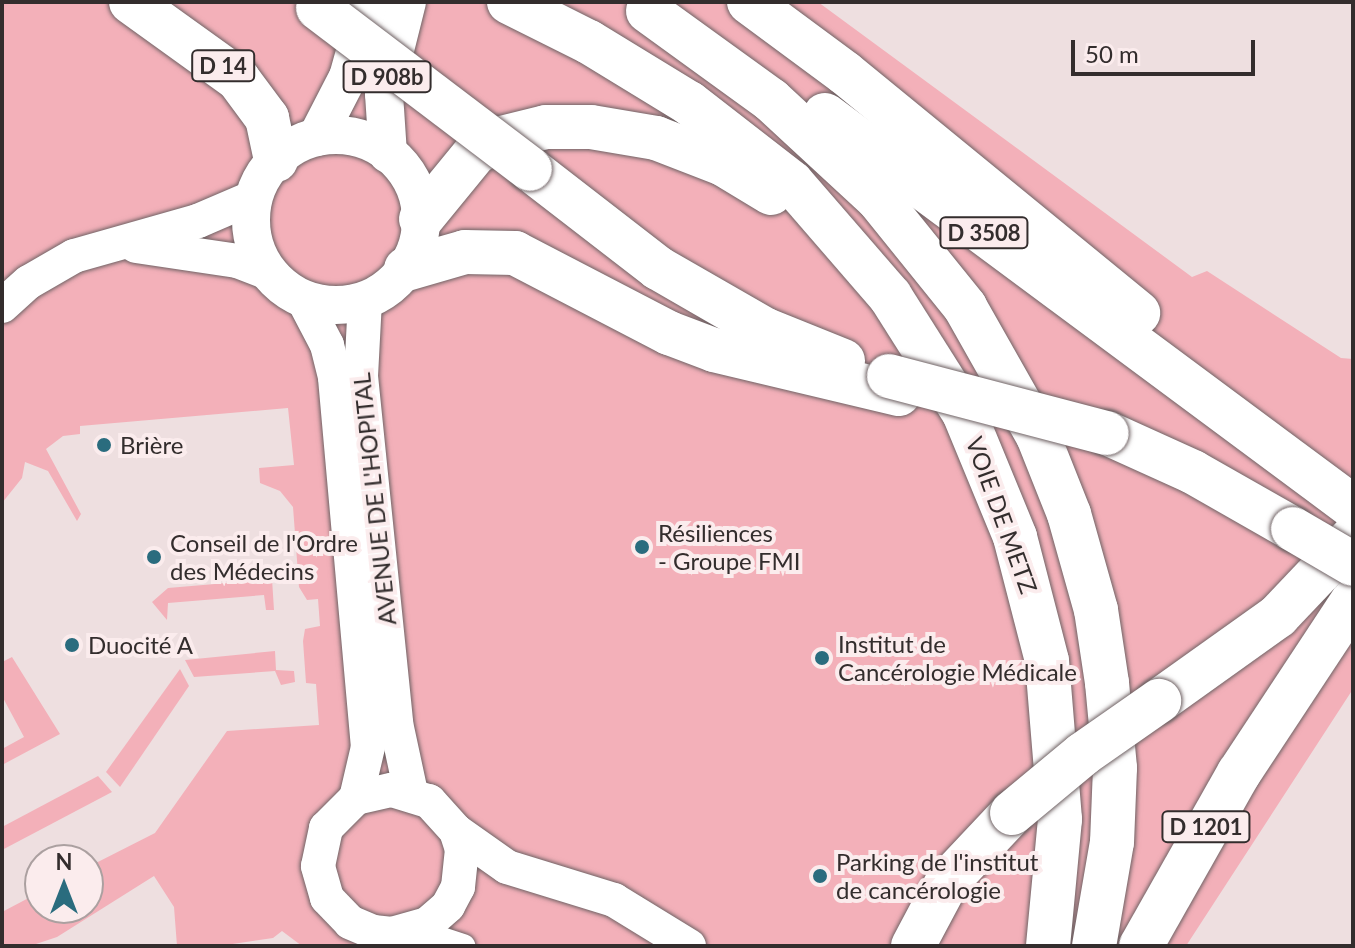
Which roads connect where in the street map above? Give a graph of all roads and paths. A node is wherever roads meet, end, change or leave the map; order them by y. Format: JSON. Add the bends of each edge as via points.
{"nodes":[{"id":1,"x":131,"y":2,"type":"edge"},
{"id":2,"x":369,"y":2,"type":"edge"},
{"id":3,"x":407,"y":2,"type":"edge"},
{"id":4,"x":509,"y":2,"type":"edge"},
{"id":5,"x":750,"y":2,"type":"edge"},
{"id":6,"x":312,"y":5,"type":"edge"},
{"id":7,"x":640,"y":7,"type":"edge"},
{"id":8,"x":317,"y":137,"type":"junction"},
{"id":9,"x":388,"y":154,"type":"junction"},
{"id":10,"x":276,"y":160,"type":"junction"},
{"id":11,"x":254,"y":197,"type":"junction"},
{"id":12,"x":421,"y":219,"type":"junction"},
{"id":13,"x":123,"y":245,"type":"junction"},
{"id":14,"x":406,"y":269,"type":"junction"},
{"id":15,"x":269,"y":273,"type":"junction"},
{"id":16,"x":303,"y":299,"type":"junction"},
{"id":17,"x":365,"y":300,"type":"junction"},
{"id":18,"x":2,"y":306,"type":"edge"},
{"id":19,"x":916,"y":336,"type":"junction"},
{"id":20,"x":894,"y":385,"type":"junction"},
{"id":21,"x":1328,"y":470,"type":"edge"},
{"id":22,"x":1353,"y":507,"type":"edge"},
{"id":23,"x":1353,"y":537,"type":"edge"},
{"id":24,"x":1353,"y":564,"type":"edge"},
{"id":25,"x":1353,"y":600,"type":"edge"},
{"id":26,"x":411,"y":793,"type":"junction"},
{"id":27,"x":356,"y":798,"type":"junction"},
{"id":28,"x":456,"y":831,"type":"junction"},
{"id":29,"x":507,"y":867,"type":"junction"},
{"id":30,"x":457,"y":891,"type":"junction"},
{"id":31,"x":414,"y":930,"type":"junction"},
{"id":32,"x":463,"y":946,"type":"edge"},
{"id":33,"x":689,"y":946,"type":"edge"},
{"id":34,"x":913,"y":946,"type":"edge"},
{"id":35,"x":1048,"y":946,"type":"edge"},
{"id":36,"x":1094,"y":946,"type":"edge"},
{"id":37,"x":1141,"y":946,"type":"edge"}],
"edges":[{"from":1,"to":10,"type":"highway","number":"D 14","via":[[238,79],[267,118]]},
{"from":2,"to":8,"type":"main road","number":"D 908b","via":[[348,77]]},
{"from":3,"to":9,"type":"main road","number":"D 908b","via":[[384,94]]},
{"from":4,"to":19,"type":"highway","via":[[625,63],[742,141],[818,209]]},
{"from":5,"to":21,"type":"highway","via":[[845,73]]},
{"from":6,"to":20,"type":"highway","bridge":true,"via":[[658,268],[733,313]]},
{"from":7,"to":21,"type":"highway","number":"D 3508","via":[[821,112]]},
{"from":7,"to":36,"type":"highway","via":[[771,100],[878,199],[965,307],[1038,436],[1093,596],[1107,683],[1115,768],[1112,842]]},
{"from":8,"to":9,"type":"main road","via":[[362,139]]},
{"from":8,"to":10,"type":"main road"},
{"from":9,"to":12,"type":"main road","via":[[412,183]]},
{"from":10,"to":11,"type":"main road"},
{"from":11,"to":13,"type":"street"},
{"from":11,"to":15,"type":"main road","via":[[252,237]]},
{"from":12,"to":14,"type":"main road"},
{"from":12,"to":19,"type":"highway","via":[[464,162],[497,139],[569,126],[638,134],[693,151],[771,192],[843,254]]},
{"from":13,"to":15,"type":"street","via":[[214,256]]},
{"from":13,"to":18,"type":"street","via":[[74,256],[29,282]]},
{"from":14,"to":17,"type":"main road"},
{"from":14,"to":20,"type":"highway","via":[[465,252],[515,253],[669,333],[714,350]]},
{"from":15,"to":16,"type":"main road"},
{"from":16,"to":17,"type":"main road","via":[[334,306]]},
{"from":16,"to":27,"type":"street","name":"AVENUE DE L'HOPITAL","via":[[327,345],[335,378],[368,747]]},
{"from":17,"to":26,"type":"street","name":"AVENUE DE L'HOPITAL","via":[[361,376],[396,723]]},
{"from":19,"to":35,"type":"highway","name":"VOIE DE METZ","via":[[964,413],[992,475],[1029,583],[1047,661],[1060,819]]},
{"from":20,"to":24,"type":"highway","bridge":true,"via":[[1107,433],[1193,472]]},
{"from":21,"to":22,"type":"highway"},
{"from":23,"to":34,"type":"highway","bridge":true,"via":[[1278,616],[1012,813],[947,882]]},
{"from":25,"to":37,"type":"highway","number":"D 1201","via":[[1239,773]]},
{"from":26,"to":27,"type":"street","via":[[383,791]]},
{"from":26,"to":28,"type":"street","via":[[437,808]]},
{"from":27,"to":31,"type":"street","via":[[333,817],[321,840],[318,866],[323,888],[337,911],[365,930]]},
{"from":28,"to":29,"type":"street"},
{"from":28,"to":30,"type":"street","via":[[462,849]]},
{"from":29,"to":30,"type":"street"},
{"from":29,"to":33,"type":"street","via":[[614,900]]},
{"from":30,"to":31,"type":"street","via":[[438,916]]},
{"from":30,"to":32,"type":"street"},
{"from":31,"to":32,"type":"street"}]}
